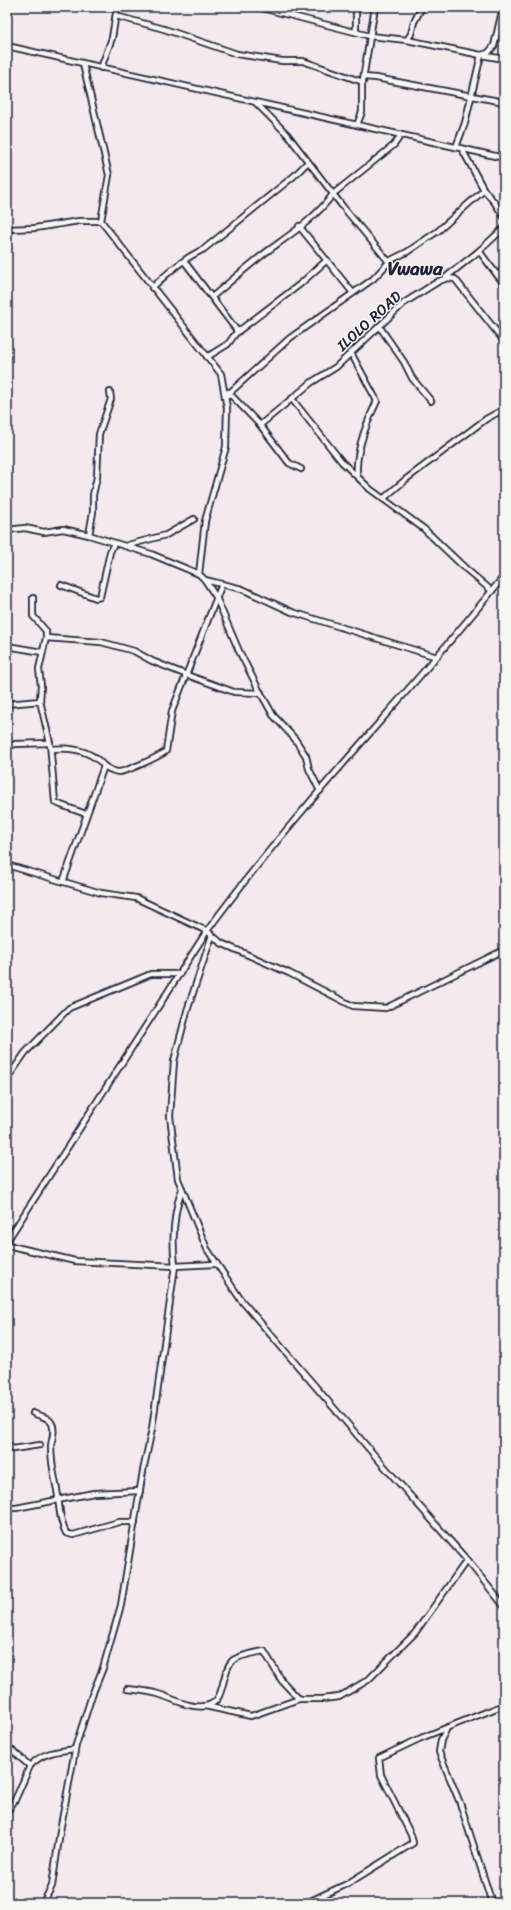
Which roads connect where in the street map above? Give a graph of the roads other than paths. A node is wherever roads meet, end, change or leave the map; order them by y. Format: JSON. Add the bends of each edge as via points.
{"nodes":[{"id":1,"x":117,"y":7,"type":"edge"},
{"id":2,"x":258,"y":7,"type":"edge"},
{"id":3,"x":356,"y":7,"type":"edge"},
{"id":4,"x":375,"y":7,"type":"edge"},
{"id":5,"x":422,"y":7,"type":"edge"},
{"id":6,"x":503,"y":7,"type":"edge"},
{"id":7,"x":116,"y":16,"type":"junction"},
{"id":8,"x":356,"y":32,"type":"junction"},
{"id":9,"x":370,"y":36,"type":"junction"},
{"id":10,"x":407,"y":40,"type":"junction"},
{"id":11,"x":7,"y":46,"type":"edge"},
{"id":12,"x":481,"y":56,"type":"junction"},
{"id":13,"x":504,"y":59,"type":"edge"},
{"id":14,"x":83,"y":64,"type":"junction"},
{"id":15,"x":100,"y":68,"type":"junction"},
{"id":16,"x":363,"y":79,"type":"junction"},
{"id":17,"x":472,"y":97,"type":"junction"},
{"id":18,"x":254,"y":102,"type":"junction"},
{"id":19,"x":504,"y":102,"type":"edge"},
{"id":20,"x":357,"y":125,"type":"junction"},
{"id":21,"x":401,"y":135,"type":"junction"},
{"id":22,"x":456,"y":147,"type":"junction"},
{"id":23,"x":462,"y":149,"type":"junction"},
{"id":24,"x":504,"y":158,"type":"edge"},
{"id":25,"x":308,"y":162,"type":"junction"},
{"id":26,"x":484,"y":190,"type":"junction"},
{"id":27,"x":333,"y":194,"type":"junction"},
{"id":28,"x":504,"y":217,"type":"edge"},
{"id":29,"x":101,"y":221,"type":"junction"},
{"id":30,"x":299,"y":226,"type":"junction"},
{"id":31,"x":504,"y":228,"type":"edge"},
{"id":32,"x":7,"y":229,"type":"edge"},
{"id":33,"x":479,"y":251,"type":"junction"},
{"id":34,"x":327,"y":260,"type":"junction"},
{"id":35,"x":184,"y":262,"type":"junction"},
{"id":36,"x":389,"y":262,"type":"junction"},
{"id":37,"x":504,"y":271,"type":"edge"},
{"id":38,"x":497,"y":275,"type":"junction"},
{"id":39,"x":444,"y":279,"type":"junction"},
{"id":40,"x":504,"y":284,"type":"edge"},
{"id":41,"x":152,"y":288,"type":"junction"},
{"id":42,"x":353,"y":293,"type":"junction"},
{"id":43,"x":212,"y":297,"type":"junction"},
{"id":44,"x":379,"y":326,"type":"junction"},
{"id":45,"x":238,"y":332,"type":"junction"},
{"id":46,"x":504,"y":341,"type":"edge"},
{"id":47,"x":351,"y":353,"type":"junction"},
{"id":48,"x":207,"y":357,"type":"junction"},
{"id":49,"x":110,"y":392,"type":"dead end"},
{"id":50,"x":227,"y":395,"type":"junction"},
{"id":51,"x":292,"y":399,"type":"junction"},
{"id":52,"x":431,"y":401,"type":"dead end"},
{"id":53,"x":504,"y":409,"type":"edge"},
{"id":54,"x":260,"y":425,"type":"junction"},
{"id":55,"x":301,"y":469,"type":"dead end"},
{"id":56,"x":357,"y":476,"type":"junction"},
{"id":57,"x":383,"y":499,"type":"junction"},
{"id":58,"x":194,"y":519,"type":"dead end"},
{"id":59,"x":7,"y":530,"type":"edge"},
{"id":60,"x":89,"y":535,"type":"junction"},
{"id":61,"x":114,"y":543,"type":"junction"},
{"id":62,"x":124,"y":546,"type":"junction"},
{"id":63,"x":199,"y":574,"type":"junction"},
{"id":64,"x":504,"y":576,"type":"edge"},
{"id":65,"x":205,"y":580,"type":"junction"},
{"id":66,"x":222,"y":584,"type":"junction"},
{"id":67,"x":61,"y":585,"type":"dead end"},
{"id":68,"x":492,"y":591,"type":"junction"},
{"id":69,"x":216,"y":597,"type":"junction"},
{"id":70,"x":33,"y":598,"type":"dead end"},
{"id":71,"x":46,"y":638,"type":"junction"},
{"id":72,"x":7,"y":646,"type":"edge"},
{"id":73,"x":42,"y":652,"type":"junction"},
{"id":74,"x":436,"y":658,"type":"junction"},
{"id":75,"x":187,"y":675,"type":"junction"},
{"id":76,"x":261,"y":693,"type":"junction"},
{"id":77,"x":40,"y":701,"type":"junction"},
{"id":78,"x":7,"y":704,"type":"edge"},
{"id":79,"x":50,"y":743,"type":"junction"},
{"id":80,"x":7,"y":747,"type":"edge"},
{"id":81,"x":50,"y":748,"type":"junction"},
{"id":82,"x":104,"y":766,"type":"junction"},
{"id":83,"x":320,"y":791,"type":"junction"},
{"id":84,"x":86,"y":814,"type":"junction"},
{"id":85,"x":7,"y":865,"type":"edge"},
{"id":86,"x":64,"y":882,"type":"junction"},
{"id":87,"x":207,"y":931,"type":"junction"},
{"id":88,"x":212,"y":936,"type":"junction"},
{"id":89,"x":504,"y":950,"type":"edge"},
{"id":90,"x":179,"y":974,"type":"junction"},
{"id":91,"x":7,"y":1079,"type":"edge"},
{"id":92,"x":182,"y":1189,"type":"junction"},
{"id":93,"x":7,"y":1241,"type":"edge"},
{"id":94,"x":7,"y":1245,"type":"edge"},
{"id":95,"x":216,"y":1264,"type":"junction"},
{"id":96,"x":175,"y":1266,"type":"junction"},
{"id":97,"x":32,"y":1413,"type":"dead end"},
{"id":98,"x":7,"y":1444,"type":"edge"},
{"id":99,"x":40,"y":1445,"type":"dead end"},
{"id":100,"x":140,"y":1491,"type":"junction"},
{"id":101,"x":58,"y":1500,"type":"junction"},
{"id":102,"x":7,"y":1508,"type":"edge"},
{"id":103,"x":135,"y":1522,"type":"junction"},
{"id":104,"x":467,"y":1560,"type":"junction"},
{"id":105,"x":504,"y":1606,"type":"edge"},
{"id":106,"x":128,"y":1689,"type":"dead end"},
{"id":107,"x":299,"y":1699,"type":"junction"},
{"id":108,"x":504,"y":1704,"type":"edge"},
{"id":109,"x":205,"y":1706,"type":"junction"},
{"id":110,"x":447,"y":1728,"type":"junction"},
{"id":111,"x":7,"y":1746,"type":"edge"},
{"id":112,"x":75,"y":1749,"type":"junction"},
{"id":113,"x":30,"y":1766,"type":"junction"},
{"id":114,"x":7,"y":1812,"type":"edge"},
{"id":115,"x":43,"y":1903,"type":"edge"},
{"id":116,"x":306,"y":1903,"type":"edge"},
{"id":117,"x":492,"y":1903,"type":"edge"}],
"edges":[{"from":1,"to":7,"type":"street"},
{"from":2,"to":8,"type":"street"},
{"from":3,"to":8,"type":"street"},
{"from":4,"to":9,"type":"street"},
{"from":5,"to":10,"type":"street"},
{"from":6,"to":12,"type":"street","via":[[494,46],[488,54]]},
{"from":7,"to":15,"type":"street","via":[[112,38]]},
{"from":7,"to":16,"type":"street","via":[[237,54],[282,61],[303,61]]},
{"from":8,"to":9,"type":"street"},
{"from":9,"to":10,"type":"street"},
{"from":9,"to":16,"type":"street"},
{"from":10,"to":12,"type":"street"},
{"from":11,"to":14,"type":"street"},
{"from":12,"to":13,"type":"street"},
{"from":12,"to":17,"type":"street"},
{"from":14,"to":15,"type":"street"},
{"from":14,"to":29,"type":"street","via":[[108,175]]},
{"from":15,"to":18,"type":"street"},
{"from":16,"to":17,"type":"street","via":[[376,78],[452,91]]},
{"from":16,"to":20,"type":"street","via":[[362,112]]},
{"from":17,"to":19,"type":"street"},
{"from":17,"to":22,"type":"street"},
{"from":18,"to":20,"type":"street"},
{"from":18,"to":25,"type":"street","via":[[287,134]]},
{"from":20,"to":21,"type":"street"},
{"from":21,"to":22,"type":"street"},
{"from":21,"to":27,"type":"street","via":[[394,145]]},
{"from":22,"to":23,"type":"street"},
{"from":23,"to":24,"type":"street"},
{"from":23,"to":26,"type":"street"},
{"from":25,"to":27,"type":"street"},
{"from":25,"to":35,"type":"street","via":[[204,249],[191,255]]},
{"from":26,"to":28,"type":"street"},
{"from":26,"to":36,"type":"street","via":[[438,232]]},
{"from":27,"to":30,"type":"street"},
{"from":27,"to":36,"type":"street"},
{"from":29,"to":32,"type":"street"},
{"from":29,"to":41,"type":"street"},
{"from":30,"to":34,"type":"street"},
{"from":30,"to":43,"type":"street"},
{"from":31,"to":33,"type":"street","name":"ILOLO ROAD"},
{"from":33,"to":38,"type":"street"},
{"from":33,"to":39,"type":"street","name":"ILOLO ROAD"},
{"from":34,"to":42,"type":"street"},
{"from":34,"to":45,"type":"street"},
{"from":35,"to":41,"type":"street","via":[[169,271]]},
{"from":35,"to":43,"type":"street"},
{"from":36,"to":42,"type":"street","via":[[373,279]]},
{"from":37,"to":38,"type":"street"},
{"from":38,"to":40,"type":"street"},
{"from":39,"to":44,"type":"street","name":"ILOLO ROAD","via":[[404,303]]},
{"from":39,"to":46,"type":"street","via":[[455,279]]},
{"from":41,"to":48,"type":"street"},
{"from":42,"to":50,"type":"street","via":[[290,338]]},
{"from":43,"to":45,"type":"street"},
{"from":44,"to":47,"type":"street","name":"ILOLO ROAD"},
{"from":44,"to":52,"type":"street","via":[[412,378]]},
{"from":45,"to":48,"type":"street","via":[[228,344]]},
{"from":47,"to":51,"type":"street","name":"ILOLO ROAD"},
{"from":47,"to":56,"type":"street","via":[[377,401],[363,433],[356,464]]},
{"from":48,"to":50,"type":"street","via":[[221,374]]},
{"from":49,"to":60,"type":"street","via":[[111,399],[99,434],[97,477]]},
{"from":50,"to":54,"type":"street"},
{"from":50,"to":63,"type":"street","via":[[226,447],[205,521]]},
{"from":51,"to":54,"type":"street","name":"ILOLO ROAD"},
{"from":51,"to":56,"type":"street","via":[[333,452]]},
{"from":53,"to":57,"type":"street","via":[[486,419]]},
{"from":54,"to":55,"type":"street","via":[[289,463]]},
{"from":56,"to":57,"type":"street"},
{"from":57,"to":68,"type":"street","via":[[424,529]]},
{"from":58,"to":62,"type":"street","via":[[166,535]]},
{"from":59,"to":60,"type":"street","via":[[26,528],[44,532],[62,529]]},
{"from":60,"to":61,"type":"street"},
{"from":61,"to":62,"type":"street"},
{"from":61,"to":67,"type":"street","via":[[100,597],[96,598]]},
{"from":62,"to":63,"type":"street"},
{"from":63,"to":65,"type":"street"},
{"from":64,"to":68,"type":"street"},
{"from":65,"to":66,"type":"street"},
{"from":65,"to":69,"type":"street"},
{"from":66,"to":69,"type":"street"},
{"from":66,"to":74,"type":"street","via":[[242,588],[292,612]]},
{"from":68,"to":74,"type":"street"},
{"from":69,"to":75,"type":"street"},
{"from":69,"to":76,"type":"street","via":[[239,651]]},
{"from":70,"to":71,"type":"street","via":[[33,616],[45,627]]},
{"from":71,"to":73,"type":"street"},
{"from":71,"to":75,"type":"street","via":[[101,642],[134,651]]},
{"from":72,"to":73,"type":"street"},
{"from":73,"to":77,"type":"street","via":[[39,670]]},
{"from":74,"to":83,"type":"street"},
{"from":75,"to":76,"type":"street","via":[[234,692]]},
{"from":75,"to":82,"type":"street","via":[[172,711],[166,750],[163,754],[121,771],[112,771]]},
{"from":76,"to":83,"type":"street","via":[[273,715],[295,739],[306,756],[309,769]]},
{"from":77,"to":78,"type":"street"},
{"from":77,"to":79,"type":"street"},
{"from":79,"to":80,"type":"street","via":[[15,744]]},
{"from":79,"to":81,"type":"street"},
{"from":81,"to":82,"type":"street","via":[[88,752],[98,758]]},
{"from":81,"to":84,"type":"street","via":[[55,802]]},
{"from":82,"to":84,"type":"street"},
{"from":83,"to":87,"type":"street","via":[[245,878]]},
{"from":84,"to":86,"type":"street"},
{"from":85,"to":86,"type":"street"},
{"from":86,"to":87,"type":"street","via":[[101,893],[141,900]]},
{"from":87,"to":88,"type":"street"},
{"from":87,"to":90,"type":"street"},
{"from":88,"to":89,"type":"street","via":[[353,1006],[386,1008]]},
{"from":88,"to":92,"type":"street","via":[[187,1011],[174,1061],[170,1116],[178,1179]]},
{"from":90,"to":91,"type":"street","via":[[152,974],[69,1008],[25,1053]]},
{"from":90,"to":93,"type":"street"},
{"from":92,"to":95,"type":"street","via":[[207,1249]]},
{"from":92,"to":96,"type":"street","via":[[176,1206],[173,1245]]},
{"from":94,"to":96,"type":"street","via":[[75,1261]]},
{"from":95,"to":96,"type":"street"},
{"from":95,"to":104,"type":"street","via":[[241,1300]]},
{"from":96,"to":100,"type":"street","via":[[152,1429]]},
{"from":97,"to":101,"type":"street","via":[[45,1417],[53,1425],[52,1468]]},
{"from":98,"to":99,"type":"street","via":[[13,1449]]},
{"from":100,"to":101,"type":"street","via":[[94,1493]]},
{"from":100,"to":103,"type":"street"},
{"from":101,"to":102,"type":"street"},
{"from":101,"to":103,"type":"street","via":[[61,1522],[69,1535],[119,1522]]},
{"from":103,"to":112,"type":"street","via":[[121,1605],[103,1668]]},
{"from":104,"to":105,"type":"street"},
{"from":104,"to":107,"type":"street","via":[[415,1633],[368,1680],[339,1697]]},
{"from":106,"to":109,"type":"street"},
{"from":107,"to":109,"type":"street","via":[[251,1716]]},
{"from":107,"to":109,"type":"street","via":[[282,1681],[264,1651],[233,1660],[219,1696],[213,1703]]},
{"from":108,"to":110,"type":"street"},
{"from":110,"to":116,"type":"street","via":[[379,1758],[381,1775],[413,1843],[347,1884]]},
{"from":110,"to":117,"type":"street","via":[[441,1740],[440,1752],[460,1803]]},
{"from":111,"to":113,"type":"street"},
{"from":112,"to":113,"type":"street","via":[[53,1751],[35,1760]]},
{"from":112,"to":115,"type":"street","via":[[52,1886]]},
{"from":113,"to":114,"type":"street"}]}
